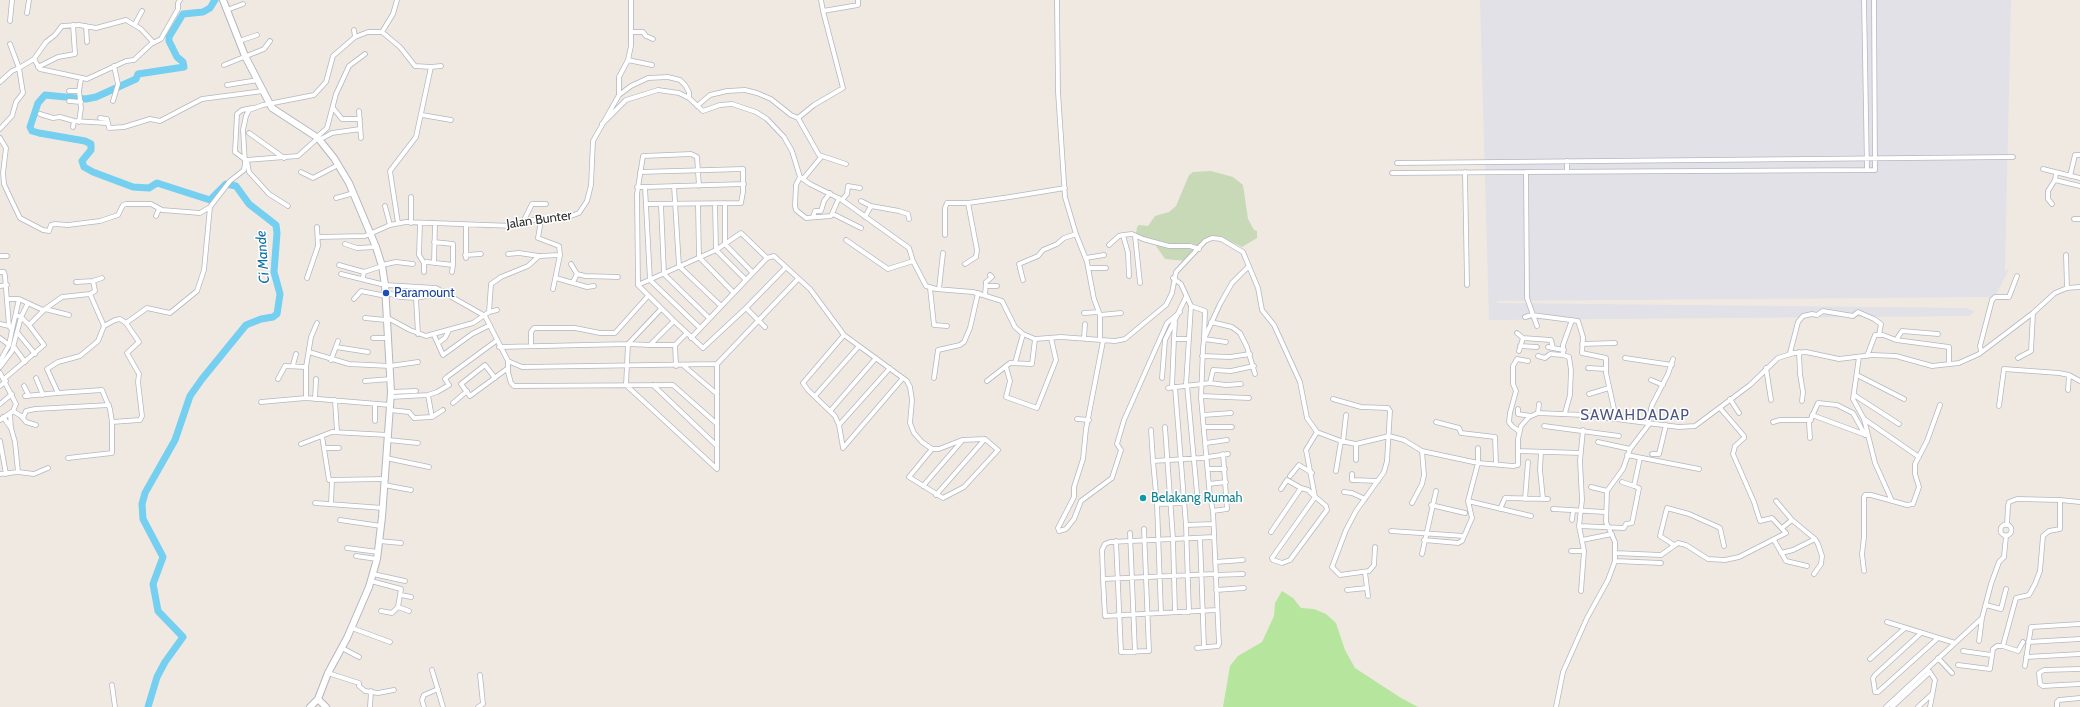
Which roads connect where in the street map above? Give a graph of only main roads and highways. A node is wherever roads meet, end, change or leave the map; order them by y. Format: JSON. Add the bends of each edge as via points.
{"nodes":[{"id":1,"x":223,"y":0,"type":"edge"},
{"id":2,"x":318,"y":699,"type":"junction"},
{"id":3,"x":310,"y":707,"type":"edge"},
{"id":4,"x":326,"y":707,"type":"edge"}],
"edges":[{"from":1,"to":2,"type":"main road","via":[[245,56],[269,104],[276,112],[318,139],[338,165],[354,193],[382,265],[391,395],[377,559],[352,628],[328,673]]},
{"from":2,"to":3,"type":"main road"},
{"from":2,"to":4,"type":"main road"}]}
